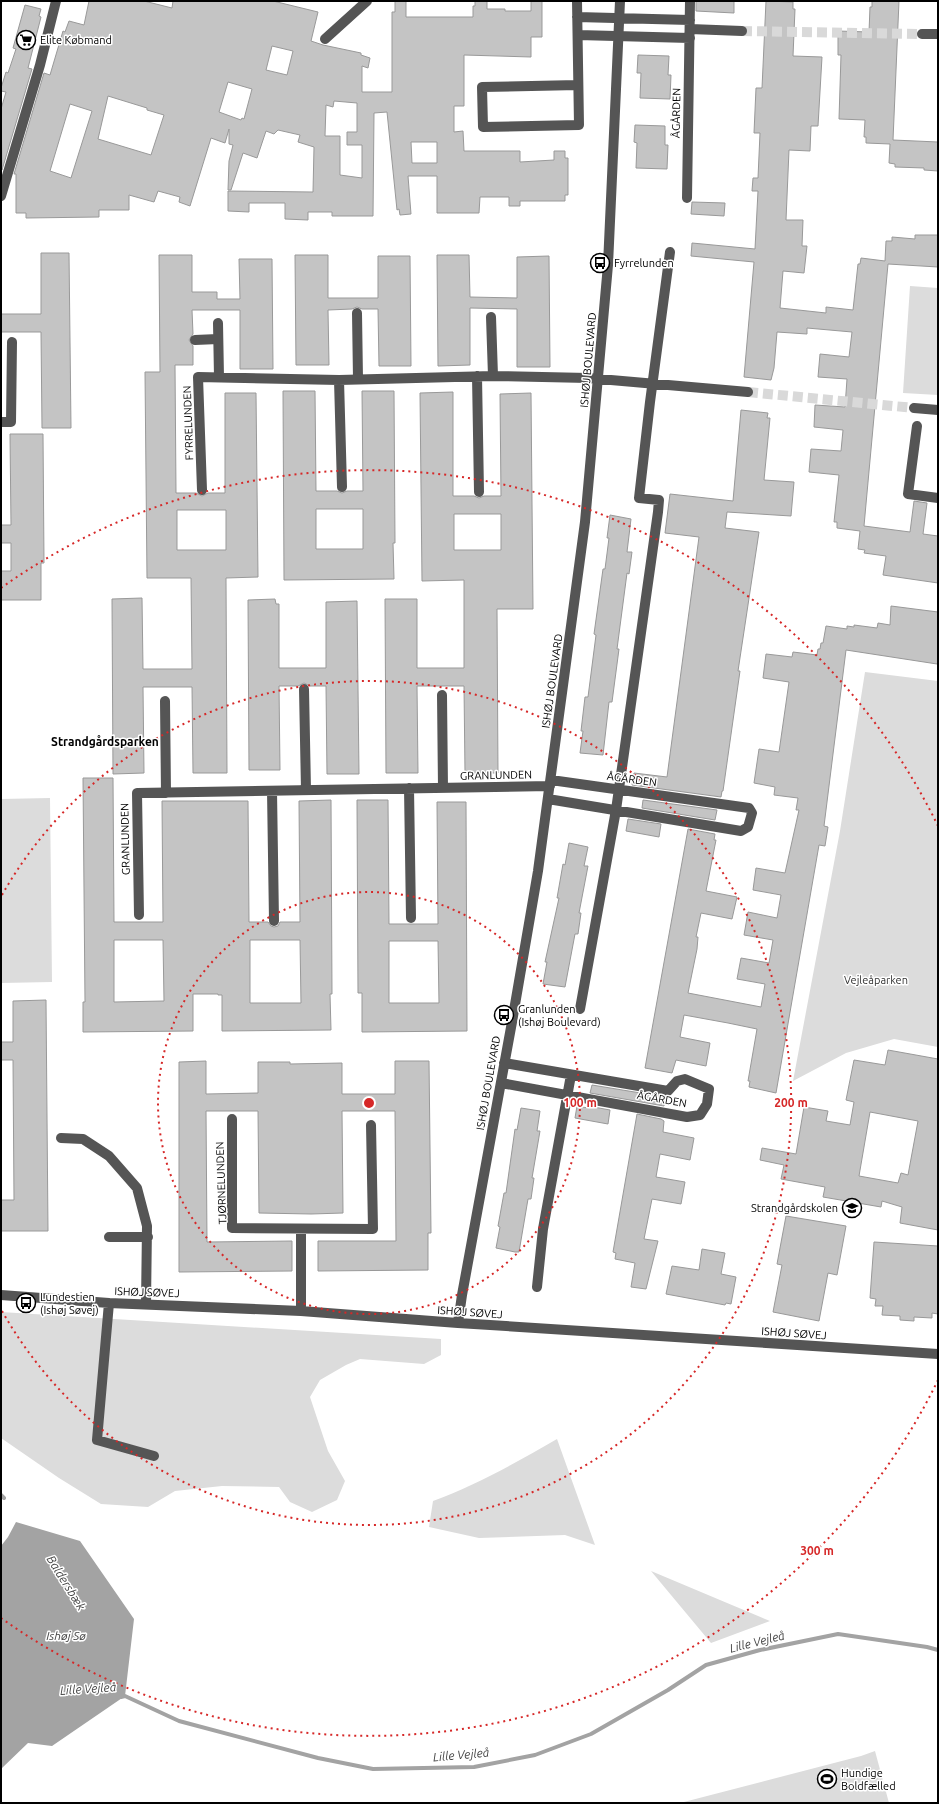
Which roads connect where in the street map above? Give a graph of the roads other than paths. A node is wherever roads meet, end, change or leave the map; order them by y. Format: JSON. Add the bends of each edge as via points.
{"nodes":[{"id":1,"x":56,"y":1,"type":"edge"},
{"id":2,"x":367,"y":1,"type":"edge"},
{"id":3,"x":577,"y":1,"type":"edge"},
{"id":4,"x":620,"y":1,"type":"edge"},
{"id":5,"x":690,"y":1,"type":"edge"},
{"id":6,"x":577,"y":17,"type":"junction"},
{"id":7,"x":619,"y":18,"type":"junction"},
{"id":8,"x":690,"y":29,"type":"junction"},
{"id":9,"x":742,"y":31,"type":"tunnel mouth"},
{"id":10,"x":922,"y":34,"type":"tunnel mouth"},
{"id":11,"x":938,"y":34,"type":"edge"},
{"id":12,"x":578,"y":35,"type":"junction"},
{"id":13,"x":619,"y":36,"type":"junction"},
{"id":14,"x":325,"y":39,"type":"dead end"},
{"id":15,"x":578,"y":85,"type":"junction"},
{"id":16,"x":1,"y":196,"type":"edge"},
{"id":17,"x":687,"y":198,"type":"dead end"},
{"id":18,"x":670,"y":252,"type":"dead end"},
{"id":19,"x":357,"y":313,"type":"dead end"},
{"id":20,"x":491,"y":317,"type":"dead end"},
{"id":21,"x":218,"y":323,"type":"dead end"},
{"id":22,"x":195,"y":340,"type":"dead end"},
{"id":23,"x":218,"y":340,"type":"junction"},
{"id":24,"x":12,"y":342,"type":"dead end"},
{"id":25,"x":477,"y":376,"type":"junction"},
{"id":26,"x":493,"y":376,"type":"junction"},
{"id":27,"x":219,"y":377,"type":"junction"},
{"id":28,"x":599,"y":378,"type":"junction"},
{"id":29,"x":339,"y":380,"type":"junction"},
{"id":30,"x":358,"y":380,"type":"junction"},
{"id":31,"x":652,"y":383,"type":"junction"},
{"id":32,"x":748,"y":392,"type":"tunnel mouth"},
{"id":33,"x":914,"y":408,"type":"tunnel mouth"},
{"id":34,"x":938,"y":410,"type":"edge"},
{"id":35,"x":1,"y":422,"type":"edge"},
{"id":36,"x":917,"y":426,"type":"dead end"},
{"id":37,"x":342,"y":487,"type":"dead end"},
{"id":38,"x":202,"y":490,"type":"dead end"},
{"id":39,"x":479,"y":492,"type":"dead end"},
{"id":40,"x":938,"y":498,"type":"edge"},
{"id":41,"x":304,"y":689,"type":"dead end"},
{"id":42,"x":442,"y":695,"type":"dead end"},
{"id":43,"x":165,"y":701,"type":"dead end"},
{"id":44,"x":550,"y":783,"type":"junction"},
{"id":45,"x":408,"y":788,"type":"junction"},
{"id":46,"x":443,"y":788,"type":"junction"},
{"id":47,"x":306,"y":790,"type":"junction"},
{"id":48,"x":618,"y":790,"type":"junction"},
{"id":49,"x":272,"y":791,"type":"junction"},
{"id":50,"x":166,"y":793,"type":"junction"},
{"id":51,"x":548,"y":799,"type":"junction"},
{"id":52,"x":616,"y":810,"type":"junction"},
{"id":53,"x":139,"y":915,"type":"dead end"},
{"id":54,"x":410,"y":918,"type":"dead end"},
{"id":55,"x":274,"y":920,"type":"dead end"},
{"id":56,"x":580,"y":1009,"type":"dead end"},
{"id":57,"x":504,"y":1063,"type":"junction"},
{"id":58,"x":571,"y":1075,"type":"junction"},
{"id":59,"x":501,"y":1083,"type":"junction"},
{"id":60,"x":568,"y":1095,"type":"junction"},
{"id":61,"x":232,"y":1119,"type":"dead end"},
{"id":62,"x":372,"y":1125,"type":"dead end"},
{"id":63,"x":61,"y":1138,"type":"dead end"},
{"id":64,"x":301,"y":1229,"type":"junction"},
{"id":65,"x":148,"y":1237,"type":"junction"},
{"id":66,"x":109,"y":1238,"type":"dead end"},
{"id":67,"x":537,"y":1286,"type":"dead end"},
{"id":68,"x":1,"y":1295,"type":"edge"},
{"id":69,"x":109,"y":1303,"type":"junction"},
{"id":70,"x":146,"y":1304,"type":"junction"},
{"id":71,"x":301,"y":1311,"type":"junction"},
{"id":72,"x":458,"y":1323,"type":"junction"},
{"id":73,"x":938,"y":1354,"type":"edge"},
{"id":74,"x":154,"y":1456,"type":"dead end"}],
"edges":[{"from":1,"to":16,"type":"street"},
{"from":2,"to":14,"type":"street"},
{"from":3,"to":6,"type":"street"},
{"from":4,"to":7,"type":"street","name":"ISHØJ BOULEVARD"},
{"from":5,"to":8,"type":"street","name":"ÅGÅRDEN"},
{"from":6,"to":7,"type":"street"},
{"from":6,"to":12,"type":"street"},
{"from":7,"to":8,"type":"street"},
{"from":7,"to":13,"type":"street","name":"ISHØJ BOULEVARD"},
{"from":8,"to":9,"type":"street"},
{"from":8,"to":13,"type":"street"},
{"from":8,"to":17,"type":"street","name":"ÅGÅRDEN"},
{"from":10,"to":11,"type":"street"},
{"from":12,"to":13,"type":"street"},
{"from":12,"to":15,"type":"street"},
{"from":13,"to":28,"type":"street","name":"ISHØJ BOULEVARD","via":[[608,264]]},
{"from":15,"to":15,"type":"street","via":[[482,87],[483,127],[579,125]]},
{"from":18,"to":31,"type":"street"},
{"from":19,"to":30,"type":"street"},
{"from":20,"to":26,"type":"street"},
{"from":21,"to":23,"type":"street"},
{"from":22,"to":23,"type":"street"},
{"from":23,"to":27,"type":"street"},
{"from":24,"to":35,"type":"street","via":[[12,422]]},
{"from":25,"to":26,"type":"street","name":"FYRRELUNDEN"},
{"from":25,"to":30,"type":"street","name":"FYRRELUNDEN"},
{"from":25,"to":39,"type":"street"},
{"from":26,"to":28,"type":"street","name":"FYRRELUNDEN"},
{"from":27,"to":29,"type":"street","name":"FYRRELUNDEN"},
{"from":27,"to":38,"type":"street","name":"FYRRELUNDEN","via":[[198,377]]},
{"from":28,"to":31,"type":"street","name":"FYRRELUNDEN"},
{"from":28,"to":44,"type":"street","name":"ISHØJ BOULEVARD","via":[[586,522]]},
{"from":29,"to":30,"type":"street","name":"FYRRELUNDEN"},
{"from":29,"to":37,"type":"street"},
{"from":31,"to":32,"type":"street","name":"FYRRELUNDEN"},
{"from":31,"to":48,"type":"street","via":[[638,498],[659,500]]},
{"from":33,"to":34,"type":"street"},
{"from":36,"to":40,"type":"street","via":[[908,494]]},
{"from":41,"to":47,"type":"street"},
{"from":42,"to":46,"type":"street"},
{"from":43,"to":50,"type":"street"},
{"from":44,"to":46,"type":"street","name":"GRANLUNDEN"},
{"from":44,"to":48,"type":"street","name":"ÅGÅRDEN"},
{"from":44,"to":51,"type":"street","name":"ISHØJ BOULEVARD"},
{"from":45,"to":46,"type":"street","name":"GRANLUNDEN"},
{"from":45,"to":47,"type":"street","name":"GRANLUNDEN"},
{"from":45,"to":54,"type":"street"},
{"from":47,"to":49,"type":"street","name":"GRANLUNDEN"},
{"from":48,"to":52,"type":"street"},
{"from":48,"to":52,"type":"street","name":"ÅGÅRDEN","via":[[749,808],[752,813],[748,827],[741,831]]},
{"from":49,"to":50,"type":"street","name":"GRANLUNDEN"},
{"from":49,"to":55,"type":"street"},
{"from":50,"to":53,"type":"street","name":"GRANLUNDEN","via":[[136,794]]},
{"from":51,"to":52,"type":"street","name":"ÅGÅRDEN"},
{"from":51,"to":57,"type":"street","name":"ISHØJ BOULEVARD"},
{"from":52,"to":56,"type":"street"},
{"from":57,"to":58,"type":"street","name":"ÅGÅRDEN"},
{"from":57,"to":59,"type":"street","name":"ISHØJ BOULEVARD"},
{"from":58,"to":60,"type":"street"},
{"from":58,"to":60,"type":"street","name":"ÅGÅRDEN","via":[[668,1091],[677,1081],[685,1079],[709,1089],[707,1104],[700,1115],[687,1117]]},
{"from":59,"to":60,"type":"street","name":"ÅGÅRDEN"},
{"from":59,"to":72,"type":"street","name":"ISHØJ BOULEVARD"},
{"from":60,"to":67,"type":"street","via":[[543,1229]]},
{"from":61,"to":64,"type":"street","name":"TJØRNELUNDEN","via":[[232,1228]]},
{"from":62,"to":64,"type":"street","name":"TJØRNELUNDEN","via":[[373,1230]]},
{"from":63,"to":65,"type":"street","via":[[83,1139],[109,1156],[137,1188]]},
{"from":64,"to":71,"type":"street"},
{"from":65,"to":66,"type":"street"},
{"from":65,"to":70,"type":"street"},
{"from":68,"to":69,"type":"street","name":"ISHØJ SØVEJ"},
{"from":69,"to":70,"type":"street","name":"ISHØJ SØVEJ"},
{"from":69,"to":74,"type":"street","via":[[97,1440]]},
{"from":70,"to":71,"type":"street","name":"ISHØJ SØVEJ"},
{"from":71,"to":72,"type":"street","name":"ISHØJ SØVEJ"},
{"from":72,"to":73,"type":"street","name":"ISHØJ SØVEJ"}]}
